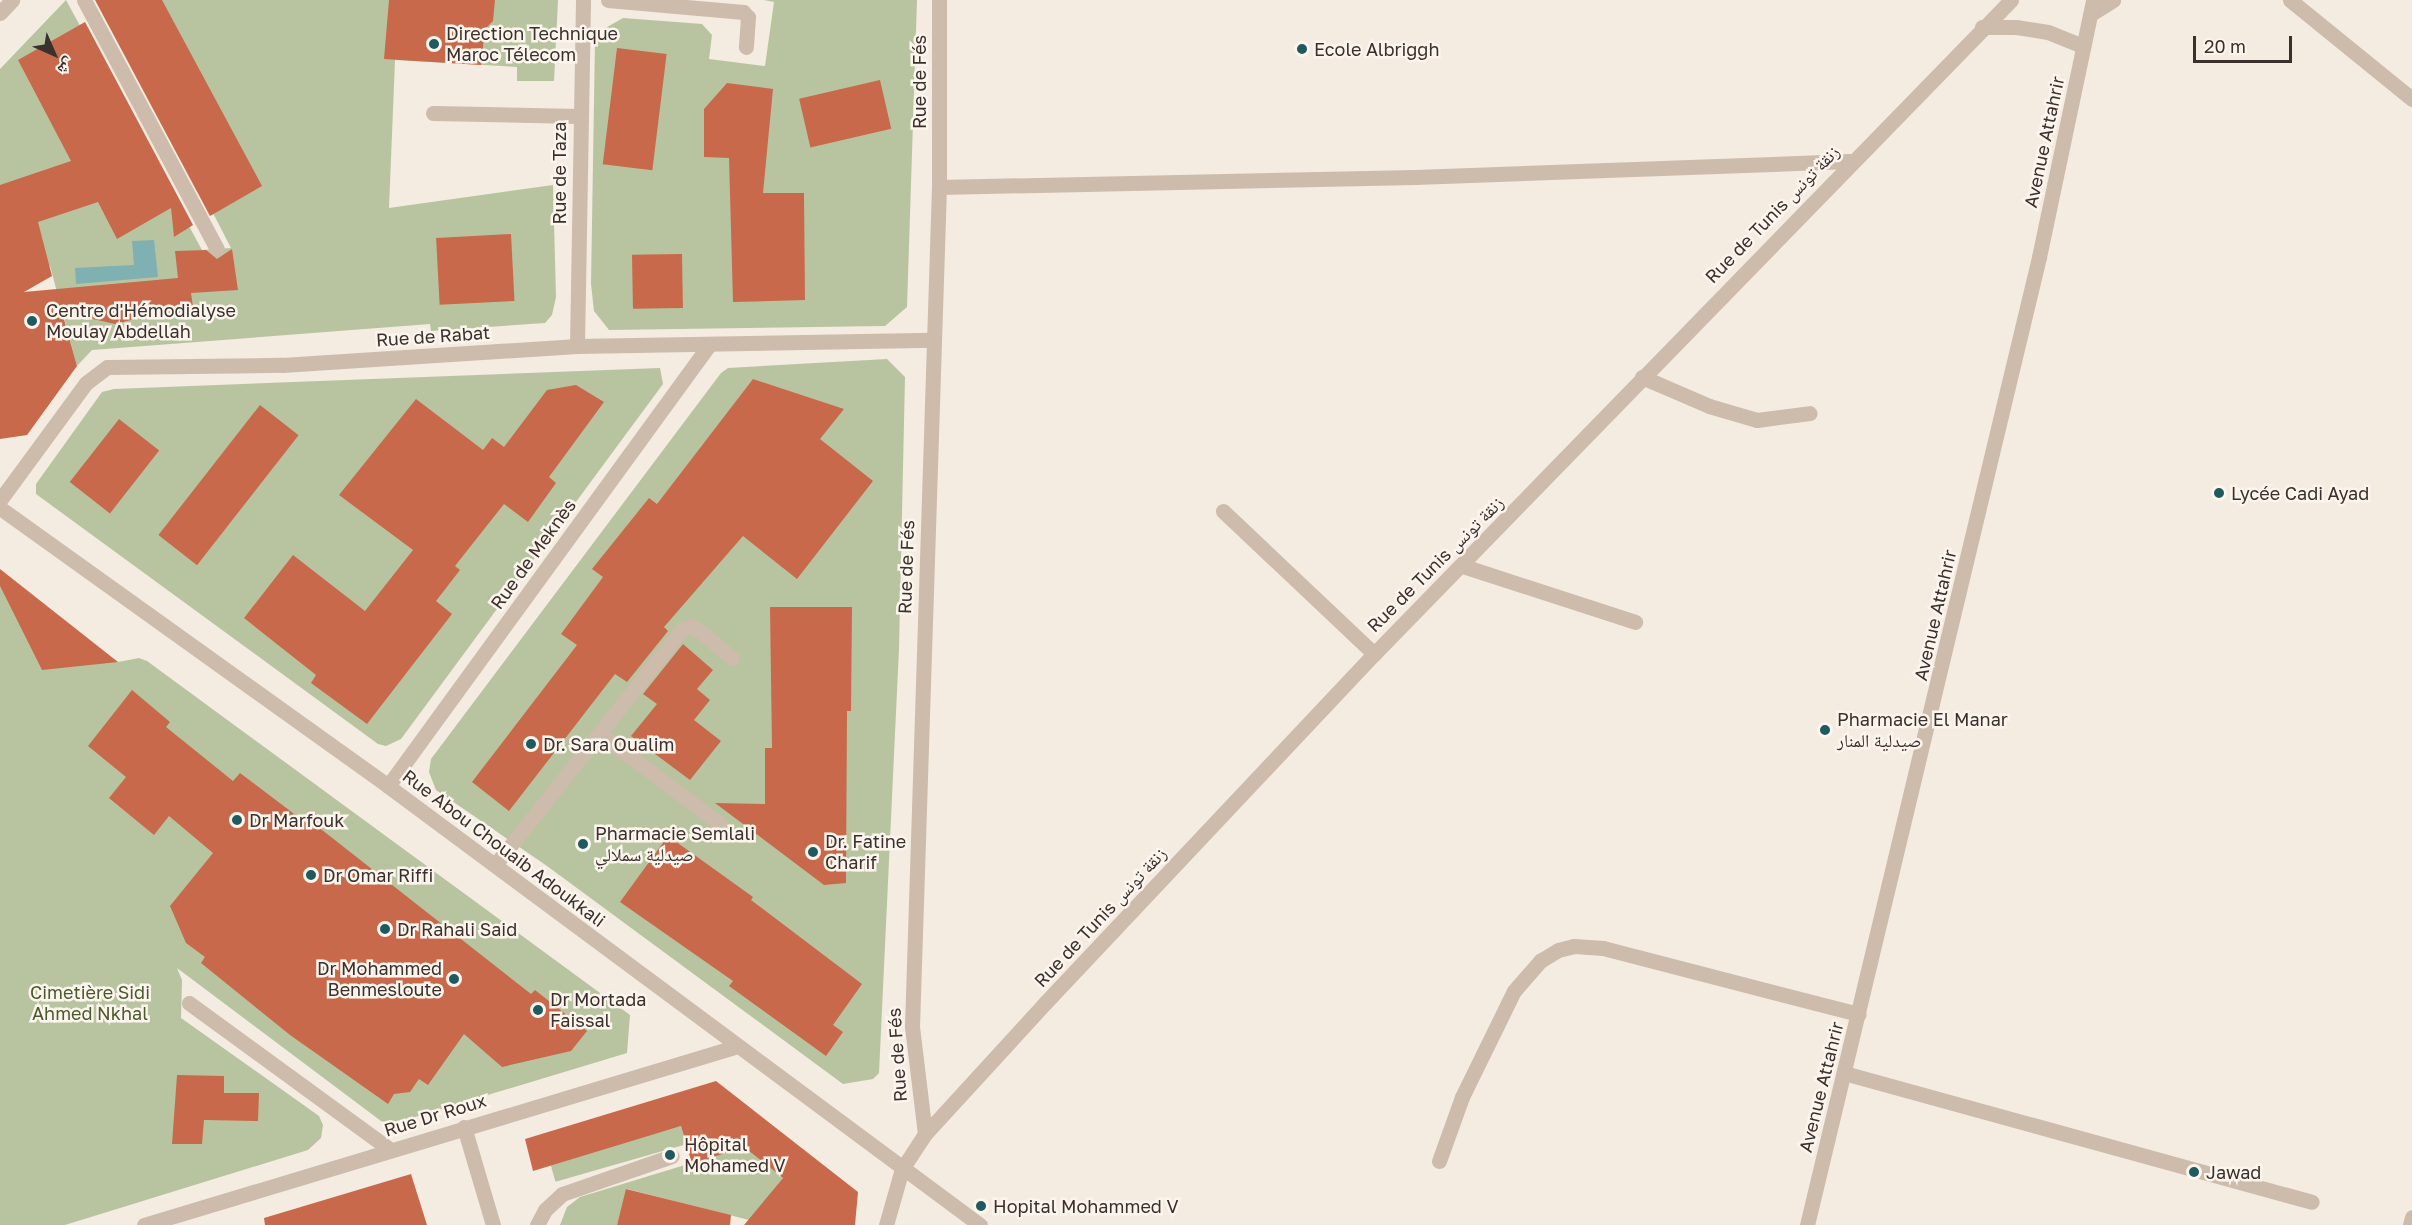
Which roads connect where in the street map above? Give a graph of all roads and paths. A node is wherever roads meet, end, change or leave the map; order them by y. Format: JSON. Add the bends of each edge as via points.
{"nodes":[{"id":1,"x":12,"y":0,"type":"edge"},
{"id":2,"x":84,"y":0,"type":"edge"},
{"id":3,"x":583,"y":0,"type":"edge"},
{"id":4,"x":608,"y":0,"type":"edge"},
{"id":5,"x":939,"y":0,"type":"edge"},
{"id":6,"x":2011,"y":0,"type":"edge"},
{"id":7,"x":2113,"y":0,"type":"edge"},
{"id":8,"x":2290,"y":0,"type":"edge"},
{"id":9,"x":2092,"y":7,"type":"edge"},
{"id":10,"x":0,"y":13,"type":"edge"},
{"id":11,"x":1982,"y":27,"type":"junction"},
{"id":12,"x":2083,"y":46,"type":"junction"},
{"id":13,"x":746,"y":47,"type":"dead end"},
{"id":14,"x":2412,"y":99,"type":"edge"},
{"id":15,"x":433,"y":113,"type":"dead end"},
{"id":16,"x":579,"y":116,"type":"junction"},
{"id":17,"x":1850,"y":161,"type":"junction"},
{"id":18,"x":939,"y":187,"type":"junction"},
{"id":19,"x":217,"y":249,"type":"dead end"},
{"id":20,"x":934,"y":340,"type":"junction"},
{"id":21,"x":709,"y":345,"type":"junction"},
{"id":22,"x":577,"y":346,"type":"junction"},
{"id":23,"x":1642,"y":378,"type":"junction"},
{"id":24,"x":1810,"y":413,"type":"dead end"},
{"id":25,"x":0,"y":500,"type":"edge"},
{"id":26,"x":0,"y":508,"type":"edge"},
{"id":27,"x":1223,"y":511,"type":"dead end"},
{"id":28,"x":1463,"y":566,"type":"junction"},
{"id":29,"x":1635,"y":622,"type":"dead end"},
{"id":30,"x":1374,"y":654,"type":"junction"},
{"id":31,"x":732,"y":658,"type":"dead end"},
{"id":32,"x":599,"y":732,"type":"junction"},
{"id":33,"x":388,"y":786,"type":"junction"},
{"id":34,"x":720,"y":824,"type":"dead end"},
{"id":35,"x":495,"y":865,"type":"junction"},
{"id":36,"x":189,"y":1002,"type":"dead end"},
{"id":37,"x":1859,"y":1014,"type":"junction"},
{"id":38,"x":738,"y":1046,"type":"junction"},
{"id":39,"x":1844,"y":1073,"type":"junction"},
{"id":40,"x":464,"y":1126,"type":"junction"},
{"id":41,"x":925,"y":1134,"type":"junction"},
{"id":42,"x":389,"y":1149,"type":"junction"},
{"id":43,"x":672,"y":1156,"type":"dead end"},
{"id":44,"x":1438,"y":1161,"type":"dead end"},
{"id":45,"x":902,"y":1169,"type":"junction"},
{"id":46,"x":2312,"y":1202,"type":"dead end"},
{"id":47,"x":2412,"y":1217,"type":"edge"},
{"id":48,"x":144,"y":1225,"type":"edge"},
{"id":49,"x":494,"y":1225,"type":"edge"},
{"id":50,"x":537,"y":1225,"type":"edge"},
{"id":51,"x":886,"y":1225,"type":"edge"},
{"id":52,"x":980,"y":1225,"type":"edge"},
{"id":53,"x":1807,"y":1225,"type":"edge"},
{"id":54,"x":2410,"y":1225,"type":"edge"}],
"edges":[{"from":1,"to":10,"type":"street"},
{"from":2,"to":19,"type":"street"},
{"from":3,"to":16,"type":"street","name":"Rue de Taza"},
{"from":4,"to":13,"type":"street","via":[[743,12],[748,17]]},
{"from":5,"to":18,"type":"street","name":"Rue de Fés"},
{"from":6,"to":11,"type":"street","name":"Rue de Tunis زنقة تونس"},
{"from":7,"to":9,"type":"street"},
{"from":8,"to":14,"type":"street"},
{"from":9,"to":12,"type":"street","name":"Avenue Attahrir"},
{"from":11,"to":12,"type":"street","via":[[2048,32]]},
{"from":11,"to":17,"type":"street","name":"Rue de Tunis زنقة تونس"},
{"from":12,"to":37,"type":"street","name":"Avenue Attahrir","via":[[2036,269]]},
{"from":15,"to":16,"type":"street"},
{"from":16,"to":22,"type":"street","name":"Rue de Taza"},
{"from":17,"to":18,"type":"street","via":[[1415,177]]},
{"from":17,"to":23,"type":"street","name":"Rue de Tunis زنقة تونس"},
{"from":18,"to":20,"type":"street","name":"Rue de Fés"},
{"from":20,"to":21,"type":"street","name":"Rue de Rabat"},
{"from":20,"to":41,"type":"street","name":"Rue de Fés","via":[[912,1027]]},
{"from":21,"to":22,"type":"street","name":"Rue de Rabat"},
{"from":21,"to":33,"type":"street","name":"Rue de Meknès"},
{"from":22,"to":25,"type":"street","name":"Rue de Rabat","via":[[282,365],[107,367],[86,383]]},
{"from":23,"to":24,"type":"street","via":[[1709,406],[1757,420]]},
{"from":23,"to":28,"type":"street","name":"Rue de Tunis زنقة تونس"},
{"from":26,"to":33,"type":"street","name":"Rue Abou Chouaib Adoukkali"},
{"from":27,"to":30,"type":"street"},
{"from":28,"to":29,"type":"street"},
{"from":28,"to":30,"type":"street","name":"Rue de Tunis زنقة تونس"},
{"from":30,"to":41,"type":"street","name":"Rue de Tunis زنقة تونس"},
{"from":31,"to":32,"type":"street","via":[[692,626],[682,629]]},
{"from":32,"to":34,"type":"street"},
{"from":32,"to":35,"type":"street"},
{"from":33,"to":35,"type":"street","name":"Rue Abou Chouaib Adoukkali"},
{"from":35,"to":38,"type":"street","name":"Rue Abou Chouaib Adoukkali"},
{"from":36,"to":42,"type":"street"},
{"from":37,"to":39,"type":"street","name":"Avenue Attahrir"},
{"from":37,"to":44,"type":"street","via":[[1603,948],[1574,946],[1558,950],[1540,961],[1514,992],[1462,1097]]},
{"from":38,"to":40,"type":"street","name":"Rue Dr Roux"},
{"from":38,"to":45,"type":"street","name":"Rue Abou Chouaib Adoukkali"},
{"from":39,"to":46,"type":"street"},
{"from":39,"to":53,"type":"street","name":"Avenue Attahrir"},
{"from":40,"to":42,"type":"street","name":"Rue Dr Roux"},
{"from":40,"to":49,"type":"street"},
{"from":41,"to":45,"type":"street","name":"Rue de Tunis زنقة تونس"},
{"from":42,"to":48,"type":"street","name":"Rue Dr Roux"},
{"from":43,"to":50,"type":"street","via":[[562,1194],[545,1210]]},
{"from":45,"to":51,"type":"street","name":"Rue de Tunis زنقة تونس"},
{"from":45,"to":52,"type":"street","name":"Rue Abou Chouaib Adoukkali"},
{"from":47,"to":54,"type":"street"}]}
